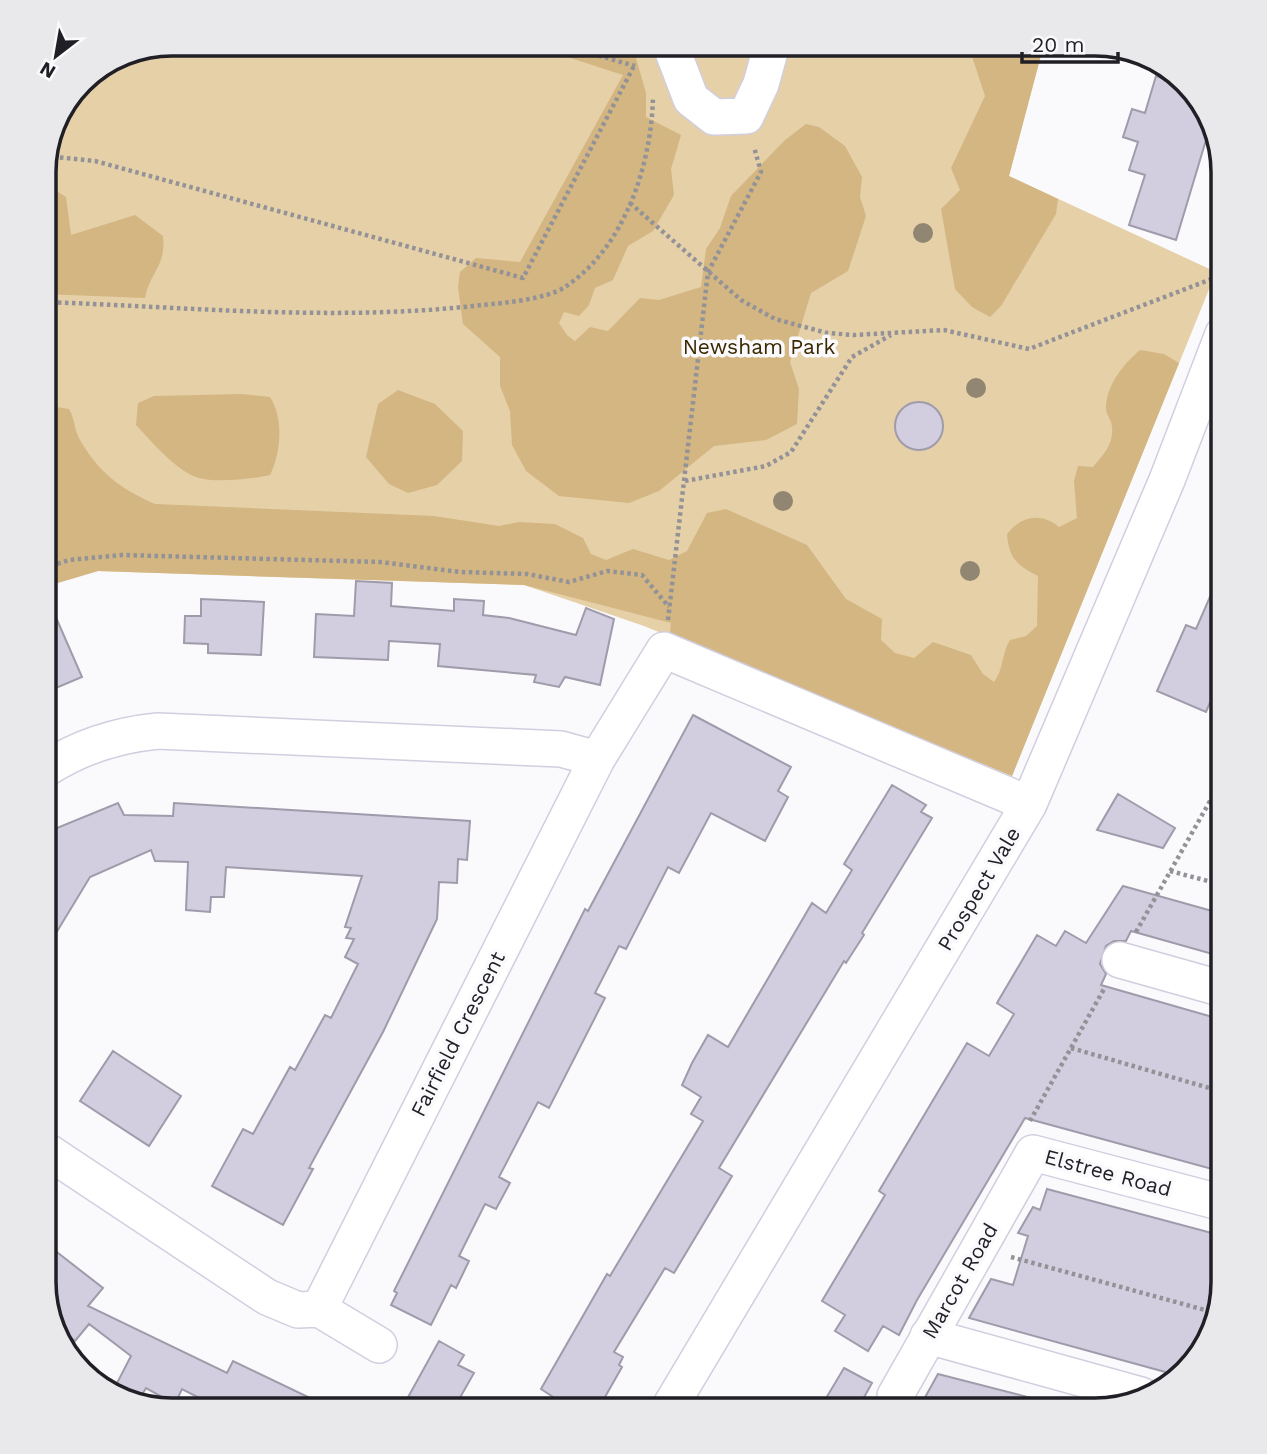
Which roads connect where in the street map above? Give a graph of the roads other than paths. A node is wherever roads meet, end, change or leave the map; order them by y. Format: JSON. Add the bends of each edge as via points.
{"nodes":[{"id":1,"x":674,"y":56,"type":"edge"},
{"id":2,"x":769,"y":56,"type":"edge"},
{"id":3,"x":1211,"y":365,"type":"edge"},
{"id":4,"x":597,"y":759,"type":"junction"},
{"id":5,"x":56,"y":762,"type":"edge"},
{"id":6,"x":1029,"y":804,"type":"junction"},
{"id":7,"x":1120,"y":960,"type":"dead end"},
{"id":8,"x":1211,"y":986,"type":"edge"},
{"id":9,"x":1033,"y":1153,"type":"joint"},
{"id":10,"x":56,"y":1157,"type":"edge"},
{"id":11,"x":1211,"y":1200,"type":"edge"},
{"id":12,"x":318,"y":1309,"type":"junction"},
{"id":13,"x":928,"y":1336,"type":"junction"},
{"id":14,"x":379,"y":1345,"type":"dead end"},
{"id":15,"x":1131,"y":1392,"type":"edge"},
{"id":16,"x":675,"y":1398,"type":"edge"},
{"id":17,"x":895,"y":1398,"type":"edge"}],
"edges":[{"from":1,"to":2,"type":"street","via":[[691,99],[714,117],[746,116]]},
{"from":3,"to":6,"type":"street","name":"Prospect Vale"},
{"from":4,"to":5,"type":"street","via":[[561,749],[158,731],[109,739]]},
{"from":4,"to":6,"type":"street","name":"Fairfield Crescent","via":[[664,650]]},
{"from":4,"to":12,"type":"street","name":"Fairfield Crescent"},
{"from":6,"to":16,"type":"street","name":"Prospect Vale"},
{"from":7,"to":8,"type":"street"},
{"from":9,"to":11,"type":"street","name":"Elstree Road"},
{"from":9,"to":13,"type":"street","name":"Marcot Road"},
{"from":10,"to":12,"type":"street","via":[[267,1297],[298,1310]]},
{"from":12,"to":14,"type":"street"},
{"from":13,"to":15,"type":"street"},
{"from":13,"to":17,"type":"street","name":"Marcot Road"}]}
